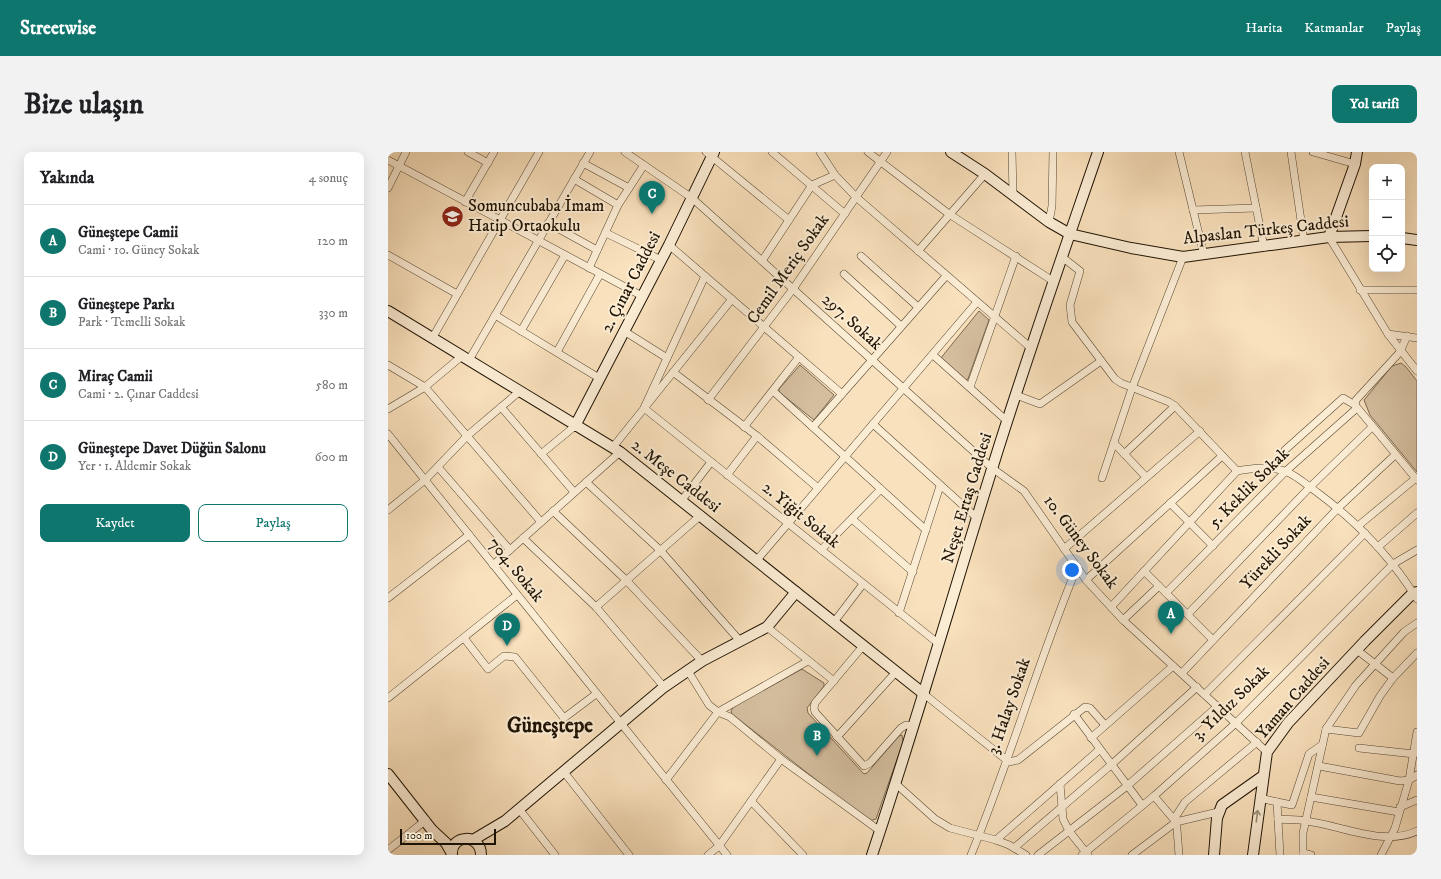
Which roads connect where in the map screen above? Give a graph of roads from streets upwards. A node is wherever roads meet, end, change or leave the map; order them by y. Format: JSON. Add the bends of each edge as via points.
{"nodes":[{"id":1,"x":406,"y":152,"type":"edge"},
{"id":2,"x":468,"y":152,"type":"edge"},
{"id":3,"x":494,"y":152,"type":"edge"},
{"id":4,"x":538,"y":152,"type":"edge"},
{"id":5,"x":590,"y":152,"type":"edge"},
{"id":6,"x":625,"y":152,"type":"edge"},
{"id":7,"x":772,"y":152,"type":"edge"},
{"id":8,"x":820,"y":152,"type":"edge"},
{"id":9,"x":868,"y":152,"type":"edge"},
{"id":10,"x":887,"y":152,"type":"edge"},
{"id":11,"x":951,"y":152,"type":"edge"},
{"id":12,"x":1012,"y":152,"type":"edge"},
{"id":13,"x":1053,"y":152,"type":"edge"},
{"id":14,"x":1098,"y":152,"type":"edge"},
{"id":15,"x":1179,"y":152,"type":"edge"},
{"id":16,"x":1245,"y":152,"type":"edge"},
{"id":17,"x":1291,"y":152,"type":"edge"},
{"id":18,"x":1313,"y":152,"type":"edge"},
{"id":19,"x":1357,"y":152,"type":"edge"},
{"id":20,"x":711,"y":153,"type":"edge"},
{"id":21,"x":388,"y":160,"type":"edge"},
{"id":22,"x":880,"y":161,"type":"junction"},
{"id":23,"x":488,"y":163,"type":"junction"},
{"id":24,"x":583,"y":163,"type":"junction"},
{"id":25,"x":1355,"y":164,"type":"junction"},
{"id":26,"x":644,"y":165,"type":"junction"},
{"id":27,"x":398,"y":166,"type":"junction"},
{"id":28,"x":985,"y":174,"type":"junction"},
{"id":29,"x":835,"y":175,"type":"junction"},
{"id":30,"x":574,"y":180,"type":"junction"},
{"id":31,"x":812,"y":185,"type":"junction"},
{"id":32,"x":388,"y":188,"type":"edge"},
{"id":33,"x":629,"y":188,"type":"junction"},
{"id":34,"x":1013,"y":194,"type":"junction"},
{"id":35,"x":856,"y":197,"type":"junction"},
{"id":36,"x":692,"y":198,"type":"junction"},
{"id":37,"x":465,"y":202,"type":"junction"},
{"id":38,"x":618,"y":205,"type":"junction"},
{"id":39,"x":1256,"y":208,"type":"junction"},
{"id":40,"x":1193,"y":210,"type":"junction"},
{"id":41,"x":845,"y":214,"type":"junction"},
{"id":42,"x":949,"y":214,"type":"junction"},
{"id":43,"x":789,"y":220,"type":"junction"},
{"id":44,"x":500,"y":221,"type":"junction"},
{"id":45,"x":1049,"y":222,"type":"junction"},
{"id":46,"x":548,"y":223,"type":"junction"},
{"id":47,"x":606,"y":233,"type":"junction"},
{"id":48,"x":1070,"y":234,"type":"junction"},
{"id":49,"x":1369,"y":236,"type":"edge"},
{"id":50,"x":1329,"y":237,"type":"junction"},
{"id":51,"x":1405,"y":238,"type":"edge"},
{"id":52,"x":1304,"y":240,"type":"junction"},
{"id":53,"x":1417,"y":240,"type":"edge"},
{"id":54,"x":538,"y":241,"type":"junction"},
{"id":55,"x":669,"y":245,"type":"junction"},
{"id":56,"x":1264,"y":247,"type":"junction"},
{"id":57,"x":597,"y":250,"type":"junction"},
{"id":58,"x":918,"y":251,"type":"junction"},
{"id":59,"x":388,"y":255,"type":"edge"},
{"id":60,"x":565,"y":255,"type":"junction"},
{"id":61,"x":861,"y":256,"type":"dead end"},
{"id":62,"x":1016,"y":256,"type":"junction"},
{"id":63,"x":1062,"y":256,"type":"junction"},
{"id":64,"x":1204,"y":256,"type":"junction"},
{"id":65,"x":1183,"y":257,"type":"junction"},
{"id":66,"x":661,"y":260,"type":"junction"},
{"id":67,"x":762,"y":261,"type":"junction"},
{"id":68,"x":589,"y":268,"type":"junction"},
{"id":69,"x":600,"y":274,"type":"junction"},
{"id":70,"x":844,"y":274,"type":"dead end"},
{"id":71,"x":705,"y":276,"type":"junction"},
{"id":72,"x":946,"y":276,"type":"junction"},
{"id":73,"x":1053,"y":281,"type":"junction"},
{"id":74,"x":793,"y":290,"type":"junction"},
{"id":75,"x":1360,"y":290,"type":"junction"},
{"id":76,"x":1417,"y":290,"type":"edge"},
{"id":77,"x":457,"y":294,"type":"junction"},
{"id":78,"x":642,"y":296,"type":"junction"},
{"id":79,"x":732,"y":299,"type":"junction"},
{"id":80,"x":977,"y":302,"type":"junction"},
{"id":81,"x":918,"y":307,"type":"junction"},
{"id":82,"x":388,"y":311,"type":"edge"},
{"id":83,"x":495,"y":315,"type":"junction"},
{"id":84,"x":994,"y":316,"type":"junction"},
{"id":85,"x":902,"y":326,"type":"junction"},
{"id":86,"x":765,"y":328,"type":"junction"},
{"id":87,"x":521,"y":331,"type":"junction"},
{"id":88,"x":624,"y":331,"type":"junction"},
{"id":89,"x":1388,"y":334,"type":"junction"},
{"id":90,"x":1408,"y":336,"type":"junction"},
{"id":91,"x":433,"y":337,"type":"junction"},
{"id":92,"x":1417,"y":337,"type":"edge"},
{"id":93,"x":1031,"y":348,"type":"junction"},
{"id":94,"x":557,"y":352,"type":"junction"},
{"id":95,"x":1400,"y":352,"type":"junction"},
{"id":96,"x":933,"y":355,"type":"junction"},
{"id":97,"x":799,"y":357,"type":"junction"},
{"id":98,"x":466,"y":358,"type":"junction"},
{"id":99,"x":667,"y":358,"type":"junction"},
{"id":100,"x":872,"y":360,"type":"junction"},
{"id":101,"x":1101,"y":361,"type":"junction"},
{"id":102,"x":388,"y":365,"type":"edge"},
{"id":103,"x":1417,"y":371,"type":"edge"},
{"id":104,"x":673,"y":372,"type":"junction"},
{"id":105,"x":599,"y":378,"type":"junction"},
{"id":106,"x":424,"y":387,"type":"junction"},
{"id":107,"x":970,"y":387,"type":"junction"},
{"id":108,"x":1132,"y":388,"type":"junction"},
{"id":109,"x":903,"y":389,"type":"junction"},
{"id":110,"x":773,"y":390,"type":"junction"},
{"id":111,"x":520,"y":391,"type":"junction"},
{"id":112,"x":842,"y":394,"type":"junction"},
{"id":113,"x":1016,"y":395,"type":"junction"},
{"id":114,"x":708,"y":400,"type":"junction"},
{"id":115,"x":1175,"y":406,"type":"junction"},
{"id":116,"x":501,"y":407,"type":"junction"},
{"id":117,"x":1356,"y":407,"type":"junction"},
{"id":118,"x":644,"y":408,"type":"junction"},
{"id":119,"x":388,"y":409,"type":"edge"},
{"id":120,"x":1007,"y":421,"type":"junction"},
{"id":121,"x":873,"y":424,"type":"junction"},
{"id":122,"x":574,"y":426,"type":"junction"},
{"id":123,"x":744,"y":427,"type":"junction"},
{"id":124,"x":813,"y":427,"type":"junction"},
{"id":125,"x":1372,"y":427,"type":"junction"},
{"id":126,"x":1200,"y":431,"type":"junction"},
{"id":127,"x":388,"y":434,"type":"edge"},
{"id":128,"x":467,"y":436,"type":"junction"},
{"id":129,"x":756,"y":436,"type":"junction"},
{"id":130,"x":1114,"y":443,"type":"junction"},
{"id":131,"x":616,"y":450,"type":"junction"},
{"id":132,"x":1284,"y":450,"type":"dead end"},
{"id":133,"x":541,"y":454,"type":"junction"},
{"id":134,"x":1124,"y":454,"type":"junction"},
{"id":135,"x":1395,"y":455,"type":"junction"},
{"id":136,"x":1222,"y":456,"type":"junction"},
{"id":137,"x":845,"y":457,"type":"junction"},
{"id":138,"x":711,"y":462,"type":"junction"},
{"id":139,"x":438,"y":467,"type":"junction"},
{"id":140,"x":992,"y":468,"type":"junction"},
{"id":141,"x":1237,"y":471,"type":"junction"},
{"id":142,"x":1286,"y":472,"type":"junction"},
{"id":143,"x":727,"y":475,"type":"junction"},
{"id":144,"x":1146,"y":477,"type":"junction"},
{"id":145,"x":1102,"y":478,"type":"dead end"},
{"id":146,"x":1416,"y":479,"type":"edge"},
{"id":147,"x":425,"y":480,"type":"junction"},
{"id":148,"x":586,"y":482,"type":"junction"},
{"id":149,"x":940,"y":486,"type":"junction"},
{"id":150,"x":1310,"y":487,"type":"junction"},
{"id":151,"x":818,"y":488,"type":"junction"},
{"id":152,"x":881,"y":489,"type":"junction"},
{"id":153,"x":574,"y":492,"type":"junction"},
{"id":154,"x":682,"y":500,"type":"junction"},
{"id":155,"x":1170,"y":503,"type":"junction"},
{"id":156,"x":1338,"y":508,"type":"junction"},
{"id":157,"x":388,"y":510,"type":"edge"},
{"id":158,"x":554,"y":511,"type":"junction"},
{"id":159,"x":1417,"y":513,"type":"edge"},
{"id":160,"x":701,"y":515,"type":"junction"},
{"id":161,"x":977,"y":518,"type":"junction"},
{"id":162,"x":852,"y":519,"type":"junction"},
{"id":163,"x":540,"y":522,"type":"junction"},
{"id":164,"x":1189,"y":523,"type":"junction"},
{"id":165,"x":788,"y":524,"type":"junction"},
{"id":166,"x":1358,"y":526,"type":"junction"},
{"id":167,"x":926,"y":530,"type":"junction"},
{"id":168,"x":1366,"y":533,"type":"junction"},
{"id":169,"x":469,"y":535,"type":"junction"},
{"id":170,"x":523,"y":538,"type":"junction"},
{"id":171,"x":1213,"y":546,"type":"junction"},
{"id":172,"x":1378,"y":547,"type":"junction"},
{"id":173,"x":1064,"y":549,"type":"junction"},
{"id":174,"x":510,"y":550,"type":"junction"},
{"id":175,"x":660,"y":550,"type":"junction"},
{"id":176,"x":821,"y":550,"type":"junction"},
{"id":177,"x":1417,"y":550,"type":"edge"},
{"id":178,"x":756,"y":561,"type":"junction"},
{"id":179,"x":1392,"y":564,"type":"junction"},
{"id":180,"x":493,"y":565,"type":"junction"},
{"id":181,"x":1077,"y":567,"type":"junction"},
{"id":182,"x":1144,"y":571,"type":"junction"},
{"id":183,"x":913,"y":572,"type":"junction"},
{"id":184,"x":626,"y":580,"type":"junction"},
{"id":185,"x":1086,"y":580,"type":"junction"},
{"id":186,"x":863,"y":584,"type":"junction"},
{"id":187,"x":1159,"y":586,"type":"junction"},
{"id":188,"x":796,"y":592,"type":"junction"},
{"id":189,"x":1166,"y":593,"type":"junction"},
{"id":190,"x":517,"y":595,"type":"junction"},
{"id":191,"x":1416,"y":595,"type":"edge"},
{"id":192,"x":388,"y":598,"type":"edge"},
{"id":193,"x":596,"y":607,"type":"junction"},
{"id":194,"x":1111,"y":607,"type":"junction"},
{"id":195,"x":900,"y":613,"type":"junction"},
{"id":196,"x":1188,"y":614,"type":"junction"},
{"id":197,"x":1123,"y":620,"type":"junction"},
{"id":198,"x":834,"y":622,"type":"junction"},
{"id":199,"x":1417,"y":623,"type":"edge"},
{"id":200,"x":766,"y":627,"type":"junction"},
{"id":201,"x":464,"y":638,"type":"junction"},
{"id":202,"x":1213,"y":640,"type":"junction"},
{"id":203,"x":740,"y":641,"type":"junction"},
{"id":204,"x":939,"y":644,"type":"junction"},
{"id":205,"x":863,"y":646,"type":"junction"},
{"id":206,"x":1357,"y":650,"type":"junction"},
{"id":207,"x":1417,"y":653,"type":"edge"},
{"id":208,"x":702,"y":661,"type":"junction"},
{"id":209,"x":808,"y":661,"type":"junction"},
{"id":210,"x":1376,"y":664,"type":"junction"},
{"id":211,"x":1173,"y":666,"type":"junction"},
{"id":212,"x":688,"y":670,"type":"junction"},
{"id":213,"x":895,"y":673,"type":"junction"},
{"id":214,"x":1182,"y":673,"type":"junction"},
{"id":215,"x":1393,"y":678,"type":"junction"},
{"id":216,"x":834,"y":681,"type":"junction"},
{"id":217,"x":664,"y":686,"type":"junction"},
{"id":218,"x":1197,"y":687,"type":"junction"},
{"id":219,"x":596,"y":694,"type":"junction"},
{"id":220,"x":924,"y":694,"type":"junction"},
{"id":221,"x":1205,"y":694,"type":"junction"},
{"id":222,"x":388,"y":698,"type":"edge"},
{"id":223,"x":1218,"y":706,"type":"junction"},
{"id":224,"x":718,"y":712,"type":"junction"},
{"id":225,"x":1074,"y":714,"type":"junction"},
{"id":226,"x":1236,"y":723,"type":"junction"},
{"id":227,"x":621,"y":725,"type":"junction"},
{"id":228,"x":1105,"y":725,"type":"junction"},
{"id":229,"x":913,"y":726,"type":"junction"},
{"id":230,"x":1326,"y":730,"type":"junction"},
{"id":231,"x":1417,"y":732,"type":"edge"},
{"id":232,"x":837,"y":737,"type":"junction"},
{"id":233,"x":1091,"y":738,"type":"junction"},
{"id":234,"x":1257,"y":742,"type":"junction"},
{"id":235,"x":1322,"y":745,"type":"junction"},
{"id":236,"x":1359,"y":748,"type":"dead end"},
{"id":237,"x":1099,"y":750,"type":"junction"},
{"id":238,"x":1267,"y":752,"type":"junction"},
{"id":239,"x":1414,"y":754,"type":"junction"},
{"id":240,"x":781,"y":759,"type":"junction"},
{"id":241,"x":1006,"y":761,"type":"junction"},
{"id":242,"x":1110,"y":765,"type":"junction"},
{"id":243,"x":1319,"y":766,"type":"junction"},
{"id":244,"x":564,"y":772,"type":"junction"},
{"id":245,"x":388,"y":774,"type":"edge"},
{"id":246,"x":1417,"y":775,"type":"edge"},
{"id":247,"x":1263,"y":776,"type":"junction"},
{"id":248,"x":666,"y":780,"type":"junction"},
{"id":249,"x":1409,"y":780,"type":"junction"},
{"id":250,"x":895,"y":784,"type":"junction"},
{"id":251,"x":1060,"y":784,"type":"junction"},
{"id":252,"x":1127,"y":786,"type":"junction"},
{"id":253,"x":1154,"y":796,"type":"junction"},
{"id":254,"x":1311,"y":797,"type":"junction"},
{"id":255,"x":1260,"y":798,"type":"junction"},
{"id":256,"x":1417,"y":800,"type":"edge"},
{"id":257,"x":751,"y":801,"type":"junction"},
{"id":258,"x":1277,"y":802,"type":"junction"},
{"id":259,"x":1142,"y":805,"type":"junction"},
{"id":260,"x":1062,"y":807,"type":"junction"},
{"id":261,"x":519,"y":810,"type":"junction"},
{"id":262,"x":1400,"y":810,"type":"junction"},
{"id":263,"x":1218,"y":812,"type":"junction"},
{"id":264,"x":1278,"y":819,"type":"junction"},
{"id":265,"x":505,"y":821,"type":"junction"},
{"id":266,"x":1306,"y":821,"type":"junction"},
{"id":267,"x":1176,"y":822,"type":"junction"},
{"id":268,"x":428,"y":823,"type":"junction"},
{"id":269,"x":880,"y":831,"type":"junction"},
{"id":270,"x":1069,"y":831,"type":"junction"},
{"id":271,"x":1417,"y":831,"type":"edge"},
{"id":272,"x":979,"y":835,"type":"junction"},
{"id":273,"x":1391,"y":837,"type":"junction"},
{"id":274,"x":459,"y":840,"type":"junction"},
{"id":275,"x":473,"y":840,"type":"junction"},
{"id":276,"x":996,"y":840,"type":"junction"},
{"id":277,"x":719,"y":846,"type":"junction"},
{"id":278,"x":1014,"y":848,"type":"junction"},
{"id":279,"x":388,"y":850,"type":"edge"},
{"id":280,"x":481,"y":853,"type":"edge"},
{"id":281,"x":452,"y":854,"type":"edge"},
{"id":282,"x":1085,"y":854,"type":"edge"},
{"id":283,"x":1303,"y":854,"type":"edge"},
{"id":284,"x":555,"y":855,"type":"edge"},
{"id":285,"x":629,"y":855,"type":"edge"},
{"id":286,"x":708,"y":855,"type":"edge"},
{"id":287,"x":727,"y":855,"type":"edge"},
{"id":288,"x":803,"y":855,"type":"edge"},
{"id":289,"x":872,"y":855,"type":"edge"},
{"id":290,"x":971,"y":855,"type":"edge"},
{"id":291,"x":1026,"y":855,"type":"edge"},
{"id":292,"x":1038,"y":855,"type":"edge"},
{"id":293,"x":1132,"y":855,"type":"edge"},
{"id":294,"x":1179,"y":855,"type":"edge"},
{"id":295,"x":1214,"y":855,"type":"edge"},
{"id":296,"x":1253,"y":855,"type":"edge"},
{"id":297,"x":1280,"y":855,"type":"edge"},
{"id":298,"x":1311,"y":855,"type":"edge"},
{"id":299,"x":1381,"y":855,"type":"edge"}],
"edges":[{"from":1,"to":27,"type":"street"},
{"from":2,"to":23,"type":"street"},
{"from":3,"to":23,"type":"street"},
{"from":4,"to":44,"type":"street"},
{"from":5,"to":24,"type":"street"},
{"from":6,"to":26,"type":"street","name":"297. Sokak"},
{"from":7,"to":31,"type":"street"},
{"from":8,"to":29,"type":"street"},
{"from":9,"to":22,"type":"street"},
{"from":10,"to":22,"type":"street","name":"Cemil Meriç Sokak"},
{"from":11,"to":28,"type":"street","name":"Alpaslan Türkeş Caddesi"},
{"from":12,"to":34,"type":"street"},
{"from":13,"to":45,"type":"street","via":[[1052,206]]},
{"from":14,"to":48,"type":"street","name":"Neşet Ertaş Caddesi"},
{"from":15,"to":40,"type":"street"},
{"from":16,"to":39,"type":"street"},
{"from":17,"to":52,"type":"street"},
{"from":18,"to":25,"type":"street"},
{"from":19,"to":25,"type":"street"},
{"from":20,"to":36,"type":"street","name":"2. Çınar Caddesi"},
{"from":20,"to":43,"type":"street"},
{"from":21,"to":27,"type":"street"},
{"from":22,"to":35,"type":"street","name":"Cemil Meriç Sokak"},
{"from":22,"to":42,"type":"street"},
{"from":23,"to":37,"type":"street"},
{"from":24,"to":30,"type":"street"},
{"from":24,"to":33,"type":"street"},
{"from":25,"to":50,"type":"street"},
{"from":26,"to":33,"type":"street"},
{"from":26,"to":36,"type":"street","name":"297. Sokak"},
{"from":27,"to":32,"type":"street"},
{"from":27,"to":37,"type":"street"},
{"from":28,"to":34,"type":"street","name":"Alpaslan Türkeş Caddesi"},
{"from":28,"to":42,"type":"street"},
{"from":29,"to":31,"type":"street"},
{"from":29,"to":35,"type":"street"},
{"from":30,"to":38,"type":"street"},
{"from":30,"to":46,"type":"street"},
{"from":31,"to":41,"type":"street"},
{"from":31,"to":43,"type":"street"},
{"from":33,"to":38,"type":"street"},
{"from":34,"to":45,"type":"street","name":"Alpaslan Türkeş Caddesi"},
{"from":35,"to":41,"type":"street","name":"Cemil Meriç Sokak"},
{"from":35,"to":58,"type":"street"},
{"from":36,"to":55,"type":"street","name":"2. Çınar Caddesi"},
{"from":36,"to":67,"type":"street","name":"297. Sokak"},
{"from":37,"to":44,"type":"street"},
{"from":38,"to":47,"type":"street"},
{"from":39,"to":40,"type":"street"},
{"from":39,"to":56,"type":"street"},
{"from":40,"to":64,"type":"street"},
{"from":41,"to":74,"type":"street","name":"Cemil Meriç Sokak"},
{"from":42,"to":58,"type":"street"},
{"from":42,"to":62,"type":"street"},
{"from":43,"to":67,"type":"street"},
{"from":44,"to":54,"type":"street"},
{"from":44,"to":77,"type":"street"},
{"from":45,"to":48,"type":"street","name":"Alpaslan Türkeş Caddesi"},
{"from":46,"to":54,"type":"street"},
{"from":46,"to":57,"type":"street"},
{"from":47,"to":57,"type":"street"},
{"from":47,"to":66,"type":"street"},
{"from":48,"to":63,"type":"street","name":"Neşet Ertaş Caddesi"},
{"from":48,"to":65,"type":"street","name":"Alpaslan Türkeş Caddesi"},
{"from":49,"to":50,"type":"street","name":"Alpaslan Türkeş Caddesi"},
{"from":50,"to":52,"type":"street","name":"Alpaslan Türkeş Caddesi"},
{"from":50,"to":75,"type":"street"},
{"from":51,"to":53,"type":"street"},
{"from":52,"to":56,"type":"street","name":"Alpaslan Türkeş Caddesi"},
{"from":54,"to":60,"type":"street"},
{"from":54,"to":83,"type":"street"},
{"from":55,"to":66,"type":"street","name":"2. Çınar Caddesi"},
{"from":55,"to":71,"type":"street"},
{"from":56,"to":64,"type":"street","name":"Alpaslan Türkeş Caddesi"},
{"from":57,"to":68,"type":"street"},
{"from":58,"to":72,"type":"street"},
{"from":59,"to":77,"type":"street"},
{"from":60,"to":68,"type":"street"},
{"from":60,"to":87,"type":"street"},
{"from":61,"to":81,"type":"street"},
{"from":62,"to":73,"type":"street"},
{"from":62,"to":84,"type":"street"},
{"from":63,"to":73,"type":"street","name":"Neşet Ertaş Caddesi"},
{"from":63,"to":101,"type":"street","via":[[1080,271],[1070,305],[1072,322]]},
{"from":64,"to":65,"type":"street","name":"Alpaslan Türkeş Caddesi"},
{"from":65,"to":108,"type":"street"},
{"from":66,"to":78,"type":"street","name":"2. Çınar Caddesi"},
{"from":67,"to":74,"type":"street","name":"297. Sokak"},
{"from":68,"to":69,"type":"street"},
{"from":69,"to":78,"type":"street"},
{"from":69,"to":94,"type":"street"},
{"from":70,"to":85,"type":"street"},
{"from":71,"to":79,"type":"street"},
{"from":71,"to":99,"type":"street"},
{"from":72,"to":80,"type":"street"},
{"from":72,"to":81,"type":"street"},
{"from":73,"to":93,"type":"street","name":"Neşet Ertaş Caddesi"},
{"from":74,"to":86,"type":"street","name":"Cemil Meriç Sokak"},
{"from":74,"to":100,"type":"street","name":"297. Sokak"},
{"from":75,"to":76,"type":"street"},
{"from":75,"to":89,"type":"street"},
{"from":77,"to":91,"type":"street"},
{"from":78,"to":88,"type":"street","name":"2. Çınar Caddesi"},
{"from":79,"to":86,"type":"street"},
{"from":79,"to":104,"type":"street"},
{"from":80,"to":84,"type":"street"},
{"from":80,"to":96,"type":"street"},
{"from":81,"to":85,"type":"street"},
{"from":82,"to":91,"type":"street","name":"2. Meşe Caddesi"},
{"from":83,"to":87,"type":"street"},
{"from":83,"to":98,"type":"street"},
{"from":84,"to":93,"type":"street"},
{"from":84,"to":107,"type":"street"},
{"from":85,"to":100,"type":"street"},
{"from":86,"to":97,"type":"street"},
{"from":86,"to":114,"type":"street","name":"Cemil Meriç Sokak"},
{"from":87,"to":94,"type":"street"},
{"from":88,"to":99,"type":"street"},
{"from":88,"to":105,"type":"street","name":"2. Çınar Caddesi"},
{"from":89,"to":90,"type":"street"},
{"from":89,"to":95,"type":"street"},
{"from":90,"to":92,"type":"street"},
{"from":90,"to":95,"type":"street","name":"5. Keklik Sokak"},
{"from":91,"to":98,"type":"street","name":"2. Meşe Caddesi"},
{"from":93,"to":113,"type":"street","name":"Neşet Ertaş Caddesi"},
{"from":94,"to":105,"type":"street"},
{"from":95,"to":103,"type":"street"},
{"from":95,"to":117,"type":"street","name":"5. Keklik Sokak","via":[[1356,400]]},
{"from":96,"to":107,"type":"street"},
{"from":96,"to":109,"type":"street"},
{"from":97,"to":110,"type":"street"},
{"from":97,"to":112,"type":"street"},
{"from":98,"to":106,"type":"street"},
{"from":98,"to":111,"type":"street","name":"2. Meşe Caddesi"},
{"from":99,"to":118,"type":"street"},
{"from":100,"to":109,"type":"street","name":"297. Sokak"},
{"from":100,"to":112,"type":"street"},
{"from":101,"to":108,"type":"street","via":[[1115,379]]},
{"from":101,"to":113,"type":"street","via":[[1040,404]]},
{"from":102,"to":106,"type":"street"},
{"from":104,"to":114,"type":"street"},
{"from":104,"to":118,"type":"street"},
{"from":105,"to":122,"type":"street","name":"2. Çınar Caddesi"},
{"from":106,"to":119,"type":"street"},
{"from":106,"to":128,"type":"street"},
{"from":107,"to":120,"type":"street"},
{"from":108,"to":115,"type":"street"},
{"from":108,"to":130,"type":"street"},
{"from":109,"to":121,"type":"street"},
{"from":109,"to":140,"type":"street","name":"297. Sokak"},
{"from":110,"to":123,"type":"street"},
{"from":110,"to":124,"type":"street"},
{"from":111,"to":116,"type":"street"},
{"from":111,"to":122,"type":"street","name":"2. Meşe Caddesi"},
{"from":112,"to":124,"type":"street"},
{"from":113,"to":120,"type":"street","name":"Neşet Ertaş Caddesi"},
{"from":114,"to":123,"type":"street"},
{"from":115,"to":126,"type":"street"},
{"from":115,"to":134,"type":"street"},
{"from":116,"to":128,"type":"street"},
{"from":116,"to":133,"type":"street"},
{"from":117,"to":125,"type":"street"},
{"from":117,"to":132,"type":"street","via":[[1343,398]]},
{"from":117,"to":142,"type":"street","name":"5. Keklik Sokak"},
{"from":118,"to":131,"type":"street"},
{"from":118,"to":138,"type":"street","name":"2. Yiğit Sokak"},
{"from":120,"to":140,"type":"street","name":"Neşet Ertaş Caddesi"},
{"from":121,"to":137,"type":"street"},
{"from":121,"to":149,"type":"street"},
{"from":122,"to":131,"type":"street","name":"2. Meşe Caddesi"},
{"from":122,"to":133,"type":"street"},
{"from":123,"to":129,"type":"street"},
{"from":124,"to":137,"type":"street"},
{"from":125,"to":135,"type":"street"},
{"from":125,"to":150,"type":"street"},
{"from":126,"to":136,"type":"street"},
{"from":126,"to":144,"type":"street"},
{"from":127,"to":147,"type":"street","name":"704. Sokak"},
{"from":128,"to":139,"type":"street"},
{"from":128,"to":163,"type":"street"},
{"from":129,"to":143,"type":"street"},
{"from":129,"to":151,"type":"street"},
{"from":130,"to":134,"type":"street"},
{"from":130,"to":145,"type":"street"},
{"from":131,"to":148,"type":"street"},
{"from":131,"to":154,"type":"street","name":"2. Meşe Caddesi"},
{"from":133,"to":153,"type":"street"},
{"from":134,"to":144,"type":"street"},
{"from":135,"to":146,"type":"street"},
{"from":135,"to":156,"type":"street","name":"Yürekli Sokak"},
{"from":136,"to":141,"type":"street"},
{"from":136,"to":155,"type":"street"},
{"from":137,"to":151,"type":"street"},
{"from":137,"to":152,"type":"street"},
{"from":138,"to":143,"type":"street","name":"2. Yiğit Sokak"},
{"from":138,"to":154,"type":"street"},
{"from":139,"to":147,"type":"street"},
{"from":139,"to":174,"type":"street","name":"704. Sokak"},
{"from":140,"to":161,"type":"street","name":"Neşet Ertaş Caddesi"},
{"from":140,"to":173,"type":"street","name":"10. Güney Sokak","via":[[1024,491]]},
{"from":141,"to":142,"type":"street","via":[[1264,468]]},
{"from":141,"to":164,"type":"street"},
{"from":142,"to":150,"type":"street"},
{"from":142,"to":171,"type":"street","name":"5. Keklik Sokak"},
{"from":143,"to":165,"type":"street","name":"2. Yiğit Sokak"},
{"from":144,"to":173,"type":"street"},
{"from":146,"to":166,"type":"street"},
{"from":147,"to":157,"type":"street"},
{"from":147,"to":169,"type":"street","name":"704. Sokak"},
{"from":148,"to":153,"type":"street"},
{"from":148,"to":175,"type":"street"},
{"from":149,"to":161,"type":"street"},
{"from":149,"to":167,"type":"street"},
{"from":150,"to":156,"type":"street"},
{"from":150,"to":196,"type":"street"},
{"from":151,"to":165,"type":"street"},
{"from":152,"to":162,"type":"street"},
{"from":152,"to":167,"type":"street"},
{"from":153,"to":158,"type":"street"},
{"from":154,"to":160,"type":"street","name":"2. Meşe Caddesi"},
{"from":155,"to":164,"type":"street"},
{"from":155,"to":185,"type":"street"},
{"from":156,"to":166,"type":"street"},
{"from":156,"to":202,"type":"street","name":"Yürekli Sokak"},
{"from":158,"to":163,"type":"street"},
{"from":158,"to":184,"type":"street"},
{"from":159,"to":172,"type":"street"},
{"from":160,"to":175,"type":"street"},
{"from":160,"to":178,"type":"street","name":"2. Meşe Caddesi"},
{"from":161,"to":204,"type":"street","name":"Neşet Ertaş Caddesi"},
{"from":162,"to":176,"type":"street"},
{"from":162,"to":183,"type":"street"},
{"from":163,"to":170,"type":"street"},
{"from":164,"to":171,"type":"street"},
{"from":164,"to":182,"type":"street"},
{"from":165,"to":176,"type":"street","name":"2. Yiğit Sokak"},
{"from":165,"to":178,"type":"street"},
{"from":166,"to":168,"type":"street"},
{"from":167,"to":183,"type":"street"},
{"from":168,"to":172,"type":"street"},
{"from":168,"to":221,"type":"street"},
{"from":169,"to":180,"type":"street","name":"704. Sokak"},
{"from":169,"to":192,"type":"street"},
{"from":170,"to":174,"type":"street"},
{"from":170,"to":193,"type":"street","name":"704. Sokak"},
{"from":171,"to":189,"type":"street","name":"5. Keklik Sokak"},
{"from":172,"to":179,"type":"street"},
{"from":173,"to":181,"type":"street","name":"10. Güney Sokak"},
{"from":174,"to":180,"type":"street"},
{"from":175,"to":184,"type":"street"},
{"from":175,"to":203,"type":"street"},
{"from":176,"to":186,"type":"street","name":"2. Yiğit Sokak"},
{"from":177,"to":179,"type":"street","name":"3. Yıldız Sokak"},
{"from":178,"to":188,"type":"street","name":"2. Meşe Caddesi"},
{"from":179,"to":191,"type":"street"},
{"from":179,"to":226,"type":"street","name":"3. Yıldız Sokak"},
{"from":180,"to":190,"type":"street","name":"704. Sokak"},
{"from":181,"to":185,"type":"street","name":"10. Güney Sokak"},
{"from":181,"to":241,"type":"street","name":"3. Halay Sokak","via":[[1052,628]]},
{"from":182,"to":187,"type":"street"},
{"from":182,"to":194,"type":"street"},
{"from":183,"to":195,"type":"street"},
{"from":184,"to":193,"type":"street"},
{"from":184,"to":208,"type":"street"},
{"from":185,"to":194,"type":"street","name":"10. Güney Sokak"},
{"from":186,"to":195,"type":"street","name":"2. Yiğit Sokak"},
{"from":186,"to":198,"type":"street"},
{"from":187,"to":189,"type":"street"},
{"from":187,"to":197,"type":"street"},
{"from":188,"to":198,"type":"street","name":"2. Meşe Caddesi"},
{"from":188,"to":200,"type":"street"},
{"from":189,"to":196,"type":"street"},
{"from":190,"to":201,"type":"street"},
{"from":190,"to":219,"type":"street","name":"704. Sokak"},
{"from":191,"to":206,"type":"street","name":"Yaman Caddesi"},
{"from":193,"to":217,"type":"street","name":"704. Sokak"},
{"from":194,"to":197,"type":"street","name":"10. Güney Sokak"},
{"from":195,"to":204,"type":"street","name":"2. Yiğit Sokak"},
{"from":196,"to":202,"type":"street"},
{"from":197,"to":211,"type":"street","name":"10. Güney Sokak"},
{"from":198,"to":205,"type":"street","name":"2. Meşe Caddesi"},
{"from":199,"to":210,"type":"street","via":[[1404,632]]},
{"from":200,"to":203,"type":"street"},
{"from":200,"to":209,"type":"street"},
{"from":201,"to":219,"type":"street","via":[[488,669],[504,656],[515,657],[564,718]]},
{"from":201,"to":222,"type":"street"},
{"from":202,"to":214,"type":"street","name":"Yürekli Sokak"},
{"from":203,"to":208,"type":"street"},
{"from":204,"to":220,"type":"street","name":"Neşet Ertaş Caddesi"},
{"from":205,"to":213,"type":"street","name":"2. Meşe Caddesi"},
{"from":205,"to":216,"type":"street"},
{"from":206,"to":210,"type":"street"},
{"from":206,"to":238,"type":"street","name":"Yaman Caddesi","via":[[1288,723]]},
{"from":207,"to":215,"type":"street"},
{"from":208,"to":212,"type":"street"},
{"from":209,"to":216,"type":"street"},
{"from":209,"to":224,"type":"street"},
{"from":210,"to":215,"type":"street"},
{"from":210,"to":230,"type":"street","via":[[1356,685]]},
{"from":211,"to":214,"type":"street","name":"10. Güney Sokak"},
{"from":211,"to":228,"type":"street"},
{"from":212,"to":217,"type":"street"},
{"from":212,"to":224,"type":"street","via":[[709,705]]},
{"from":213,"to":220,"type":"street","name":"2. Meşe Caddesi"},
{"from":213,"to":232,"type":"street"},
{"from":214,"to":218,"type":"street","name":"10. Güney Sokak"},
{"from":215,"to":230,"type":"street","via":[[1359,733]]},
{"from":216,"to":232,"type":"street","via":[[814,708]]},
{"from":217,"to":227,"type":"street"},
{"from":218,"to":221,"type":"street","name":"10. Güney Sokak"},
{"from":218,"to":242,"type":"street"},
{"from":219,"to":227,"type":"street","name":"704. Sokak"},
{"from":220,"to":229,"type":"street","name":"Neşet Ertaş Caddesi"},
{"from":220,"to":241,"type":"street"},
{"from":221,"to":223,"type":"street","name":"10. Güney Sokak"},
{"from":223,"to":226,"type":"street","name":"10. Güney Sokak"},
{"from":223,"to":252,"type":"street"},
{"from":224,"to":240,"type":"street","via":[[730,717]]},
{"from":224,"to":248,"type":"street"},
{"from":225,"to":228,"type":"street","via":[[1085,707],[1090,708]]},
{"from":225,"to":233,"type":"street"},
{"from":225,"to":241,"type":"street","via":[[1018,760]]},
{"from":226,"to":234,"type":"street","name":"10. Güney Sokak"},
{"from":226,"to":253,"type":"street","name":"3. Yıldız Sokak"},
{"from":227,"to":244,"type":"street"},
{"from":227,"to":248,"type":"street","name":"704. Sokak"},
{"from":228,"to":233,"type":"street"},
{"from":229,"to":232,"type":"street","via":[[901,728],[866,765],[861,764]]},
{"from":229,"to":250,"type":"street","name":"Neşet Ertaş Caddesi"},
{"from":230,"to":235,"type":"street"},
{"from":231,"to":239,"type":"street"},
{"from":233,"to":237,"type":"street"},
{"from":234,"to":238,"type":"street","name":"10. Güney Sokak"},
{"from":234,"to":267,"type":"street","via":[[1185,802],[1176,816]]},
{"from":235,"to":243,"type":"street"},
{"from":235,"to":258,"type":"street","via":[[1309,754],[1292,805]]},
{"from":236,"to":239,"type":"street"},
{"from":237,"to":242,"type":"street"},
{"from":237,"to":251,"type":"street"},
{"from":238,"to":247,"type":"street","name":"Yaman Caddesi"},
{"from":239,"to":249,"type":"street"},
{"from":240,"to":257,"type":"street"},
{"from":240,"to":269,"type":"street"},
{"from":241,"to":272,"type":"street","name":"3. Halay Sokak"},
{"from":242,"to":252,"type":"street"},
{"from":242,"to":260,"type":"street"},
{"from":243,"to":249,"type":"street","via":[[1400,781]]},
{"from":243,"to":254,"type":"street"},
{"from":244,"to":261,"type":"street"},
{"from":244,"to":285,"type":"street"},
{"from":245,"to":268,"type":"street"},
{"from":246,"to":249,"type":"street"},
{"from":247,"to":255,"type":"street","name":"Yaman Caddesi"},
{"from":247,"to":263,"type":"street","via":[[1222,805]]},
{"from":248,"to":277,"type":"street","name":"704. Sokak"},
{"from":249,"to":262,"type":"street"},
{"from":250,"to":269,"type":"street","name":"Neşet Ertaş Caddesi"},
{"from":250,"to":272,"type":"street","via":[[935,819],[950,828]]},
{"from":251,"to":260,"type":"street"},
{"from":251,"to":276,"type":"street"},
{"from":252,"to":259,"type":"street"},
{"from":252,"to":270,"type":"street"},
{"from":253,"to":259,"type":"street","name":"3. Yıldız Sokak"},
{"from":253,"to":267,"type":"street"},
{"from":254,"to":262,"type":"street"},
{"from":254,"to":266,"type":"street"},
{"from":255,"to":258,"type":"street"},
{"from":296,"to":255,"type":"street","name":"Yaman Caddesi","one_way":true},
{"from":256,"to":262,"type":"street"},
{"from":257,"to":277,"type":"street"},
{"from":257,"to":288,"type":"street"},
{"from":258,"to":264,"type":"street"},
{"from":259,"to":282,"type":"street","name":"3. Yıldız Sokak"},
{"from":260,"to":270,"type":"street","via":[[1063,819]]},
{"from":260,"to":278,"type":"street"},
{"from":261,"to":265,"type":"street"},
{"from":261,"to":284,"type":"street"},
{"from":262,"to":273,"type":"street"},
{"from":263,"to":267,"type":"street"},
{"from":263,"to":295,"type":"street"},
{"from":264,"to":266,"type":"street"},
{"from":264,"to":297,"type":"street"},
{"from":265,"to":275,"type":"street"},
{"from":265,"to":280,"type":"street","via":[[488,838]]},
{"from":266,"to":273,"type":"street"},
{"from":266,"to":283,"type":"street"},
{"from":267,"to":293,"type":"street"},
{"from":267,"to":294,"type":"street"},
{"from":268,"to":274,"type":"street"},
{"from":268,"to":279,"type":"street"},
{"from":268,"to":281,"type":"street"},
{"from":269,"to":289,"type":"street","name":"Neşet Ertaş Caddesi"},
{"from":270,"to":282,"type":"street"},
{"from":270,"to":292,"type":"street"},
{"from":271,"to":273,"type":"street","via":[[1407,836]]},
{"from":272,"to":276,"type":"street"},
{"from":272,"to":290,"type":"street","name":"3. Halay Sokak"},
{"from":273,"to":299,"type":"street"},
{"from":274,"to":275,"type":"street"},
{"from":274,"to":281,"type":"street","via":[[455,843]]},
{"from":275,"to":280,"type":"street","via":[[477,842]]},
{"from":276,"to":278,"type":"street"},
{"from":277,"to":286,"type":"street"},
{"from":277,"to":287,"type":"street","name":"704. Sokak"},
{"from":278,"to":291,"type":"street"},
{"from":283,"to":298,"type":"street"}]}
